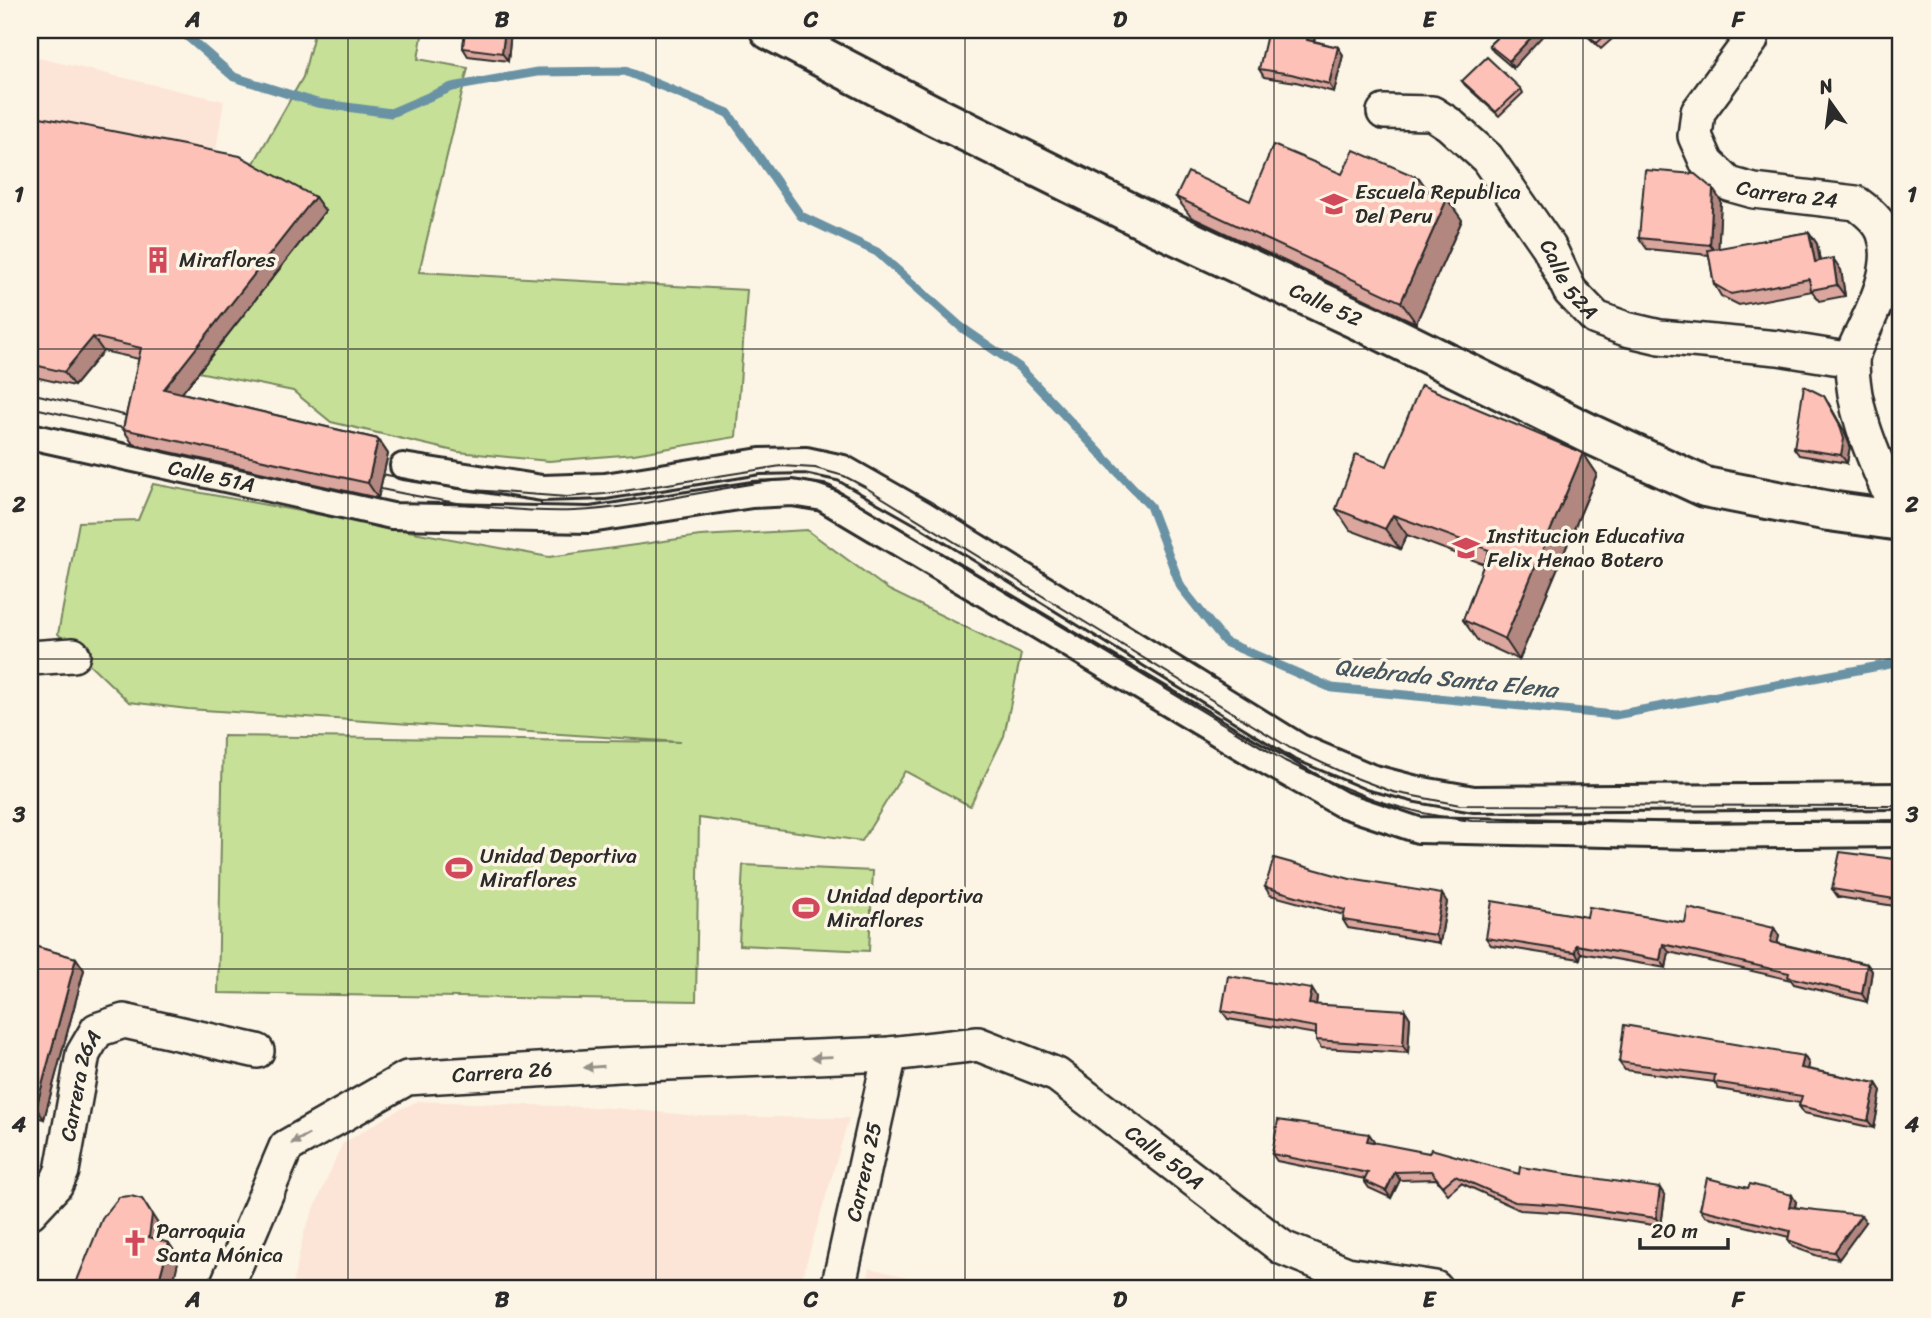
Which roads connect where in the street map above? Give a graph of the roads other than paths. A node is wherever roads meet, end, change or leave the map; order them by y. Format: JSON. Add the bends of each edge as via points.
{"nodes":[{"id":1,"x":771,"y":30,"type":"edge"},
{"id":2,"x":1753,"y":30,"type":"edge"},
{"id":3,"x":1384,"y":112,"type":"dead end"},
{"id":4,"x":1852,"y":360,"type":"junction"},
{"id":5,"x":30,"y":436,"type":"edge"},
{"id":6,"x":403,"y":466,"type":"dead end"},
{"id":7,"x":1901,"y":521,"type":"edge"},
{"id":8,"x":73,"y":655,"type":"dead end"},
{"id":9,"x":30,"y":658,"type":"edge"},
{"id":10,"x":1901,"y":796,"type":"edge"},
{"id":11,"x":1901,"y":834,"type":"edge"},
{"id":12,"x":257,"y":1051,"type":"dead end"},
{"id":13,"x":890,"y":1054,"type":"junction"},
{"id":14,"x":30,"y":1212,"type":"edge"},
{"id":15,"x":226,"y":1288,"type":"edge"},
{"id":16,"x":838,"y":1288,"type":"edge"},
{"id":17,"x":1435,"y":1288,"type":"edge"}],
"edges":[{"from":1,"to":7,"type":"street","name":"Calle 52","via":[[1151,223],[1705,487]]},
{"from":2,"to":4,"type":"street","name":"Carrera 24","via":[[1751,40],[1698,112],[1695,136],[1707,163],[1729,184],[1856,203],[1876,221],[1884,234],[1886,269]]},
{"from":3,"to":4,"type":"street","name":"Calle 52A","via":[[1432,113],[1487,158],[1549,247],[1570,291],[1596,318],[1660,337]]},
{"from":4,"to":7,"type":"street","name":"Carrera 24","via":[[1866,435]]},
{"from":5,"to":11,"type":"street","name":"Calle 51A","via":[[392,516],[590,520],[752,495],[792,493],[823,498],[1330,798],[1419,830],[1697,836]]},
{"from":6,"to":10,"type":"street","via":[[542,488],[604,486],[760,461],[806,460],[843,468],[1300,747],[1371,777],[1416,789],[1474,799]]},
{"from":8,"to":9,"type":"street"},
{"from":12,"to":14,"type":"street","name":"Carrera 26A","via":[[124,1021],[97,1030],[83,1054],[61,1171],[56,1184]]},
{"from":13,"to":15,"type":"street","name":"Carrera 26","one_way":true,"via":[[407,1078],[286,1147]]},
{"from":13,"to":16,"type":"street","name":"Carrera 25"},
{"from":13,"to":17,"type":"street","name":"Calle 50A","via":[[978,1044],[1057,1075],[1283,1248],[1347,1274]]}]}
